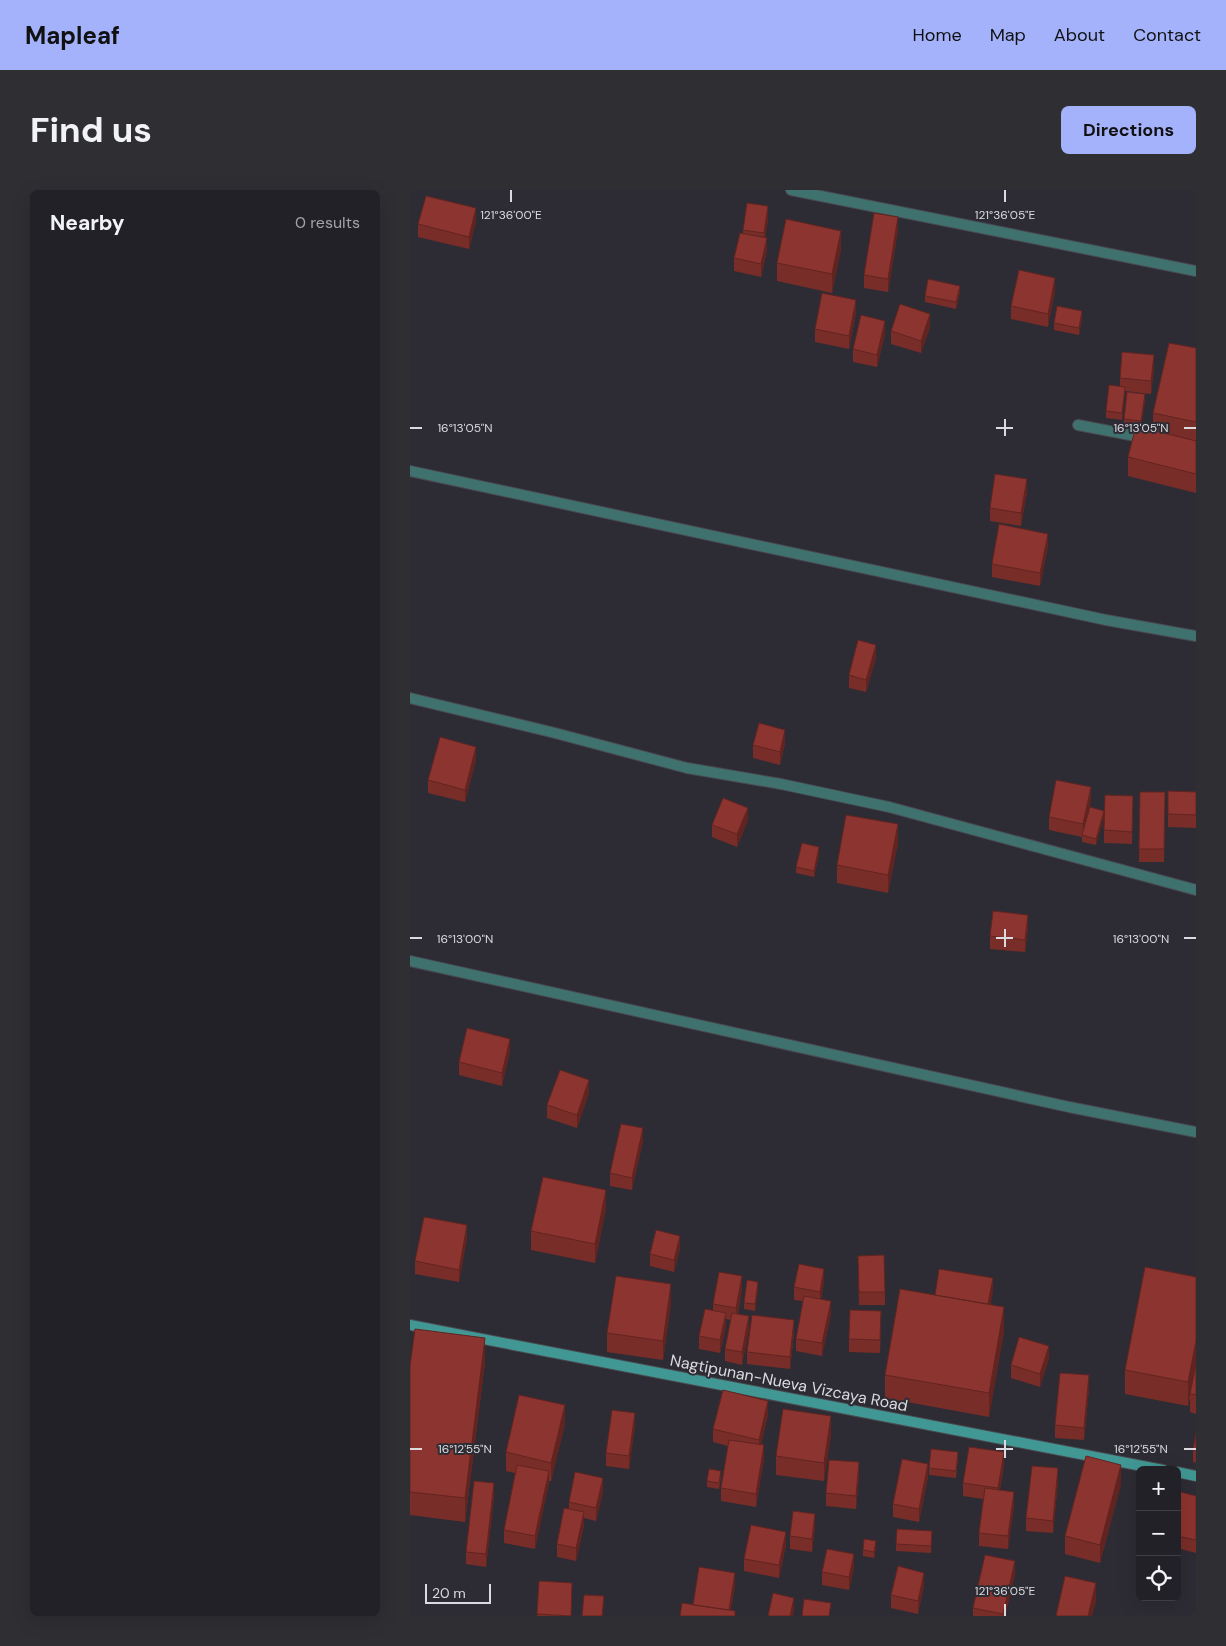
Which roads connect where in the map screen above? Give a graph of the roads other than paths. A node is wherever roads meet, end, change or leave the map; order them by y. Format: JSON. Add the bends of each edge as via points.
{"nodes":[{"id":1,"x":791,"y":190,"type":"edge"},
{"id":2,"x":1196,"y":271,"type":"edge"},
{"id":3,"x":1078,"y":425,"type":"dead end"},
{"id":4,"x":1160,"y":441,"type":"edge"},
{"id":5,"x":410,"y":471,"type":"edge"},
{"id":6,"x":1196,"y":636,"type":"edge"},
{"id":7,"x":410,"y":698,"type":"edge"},
{"id":8,"x":1196,"y":890,"type":"edge"},
{"id":9,"x":410,"y":961,"type":"edge"},
{"id":10,"x":1196,"y":1132,"type":"edge"},
{"id":11,"x":410,"y":1325,"type":"edge"},
{"id":12,"x":1142,"y":1466,"type":"edge"},
{"id":13,"x":1181,"y":1473,"type":"edge"},
{"id":14,"x":1196,"y":1476,"type":"edge"}],
"edges":[{"from":1,"to":2,"type":"street"},
{"from":3,"to":4,"type":"street"},
{"from":5,"to":6,"type":"street","via":[[1096,618]]},
{"from":7,"to":8,"type":"street","via":[[687,768],[888,807]]},
{"from":9,"to":10,"type":"street"},
{"from":11,"to":12,"type":"main road","name":"Nagtipunan-Nueva Vizcaya Road"},
{"from":13,"to":14,"type":"main road"}]}
